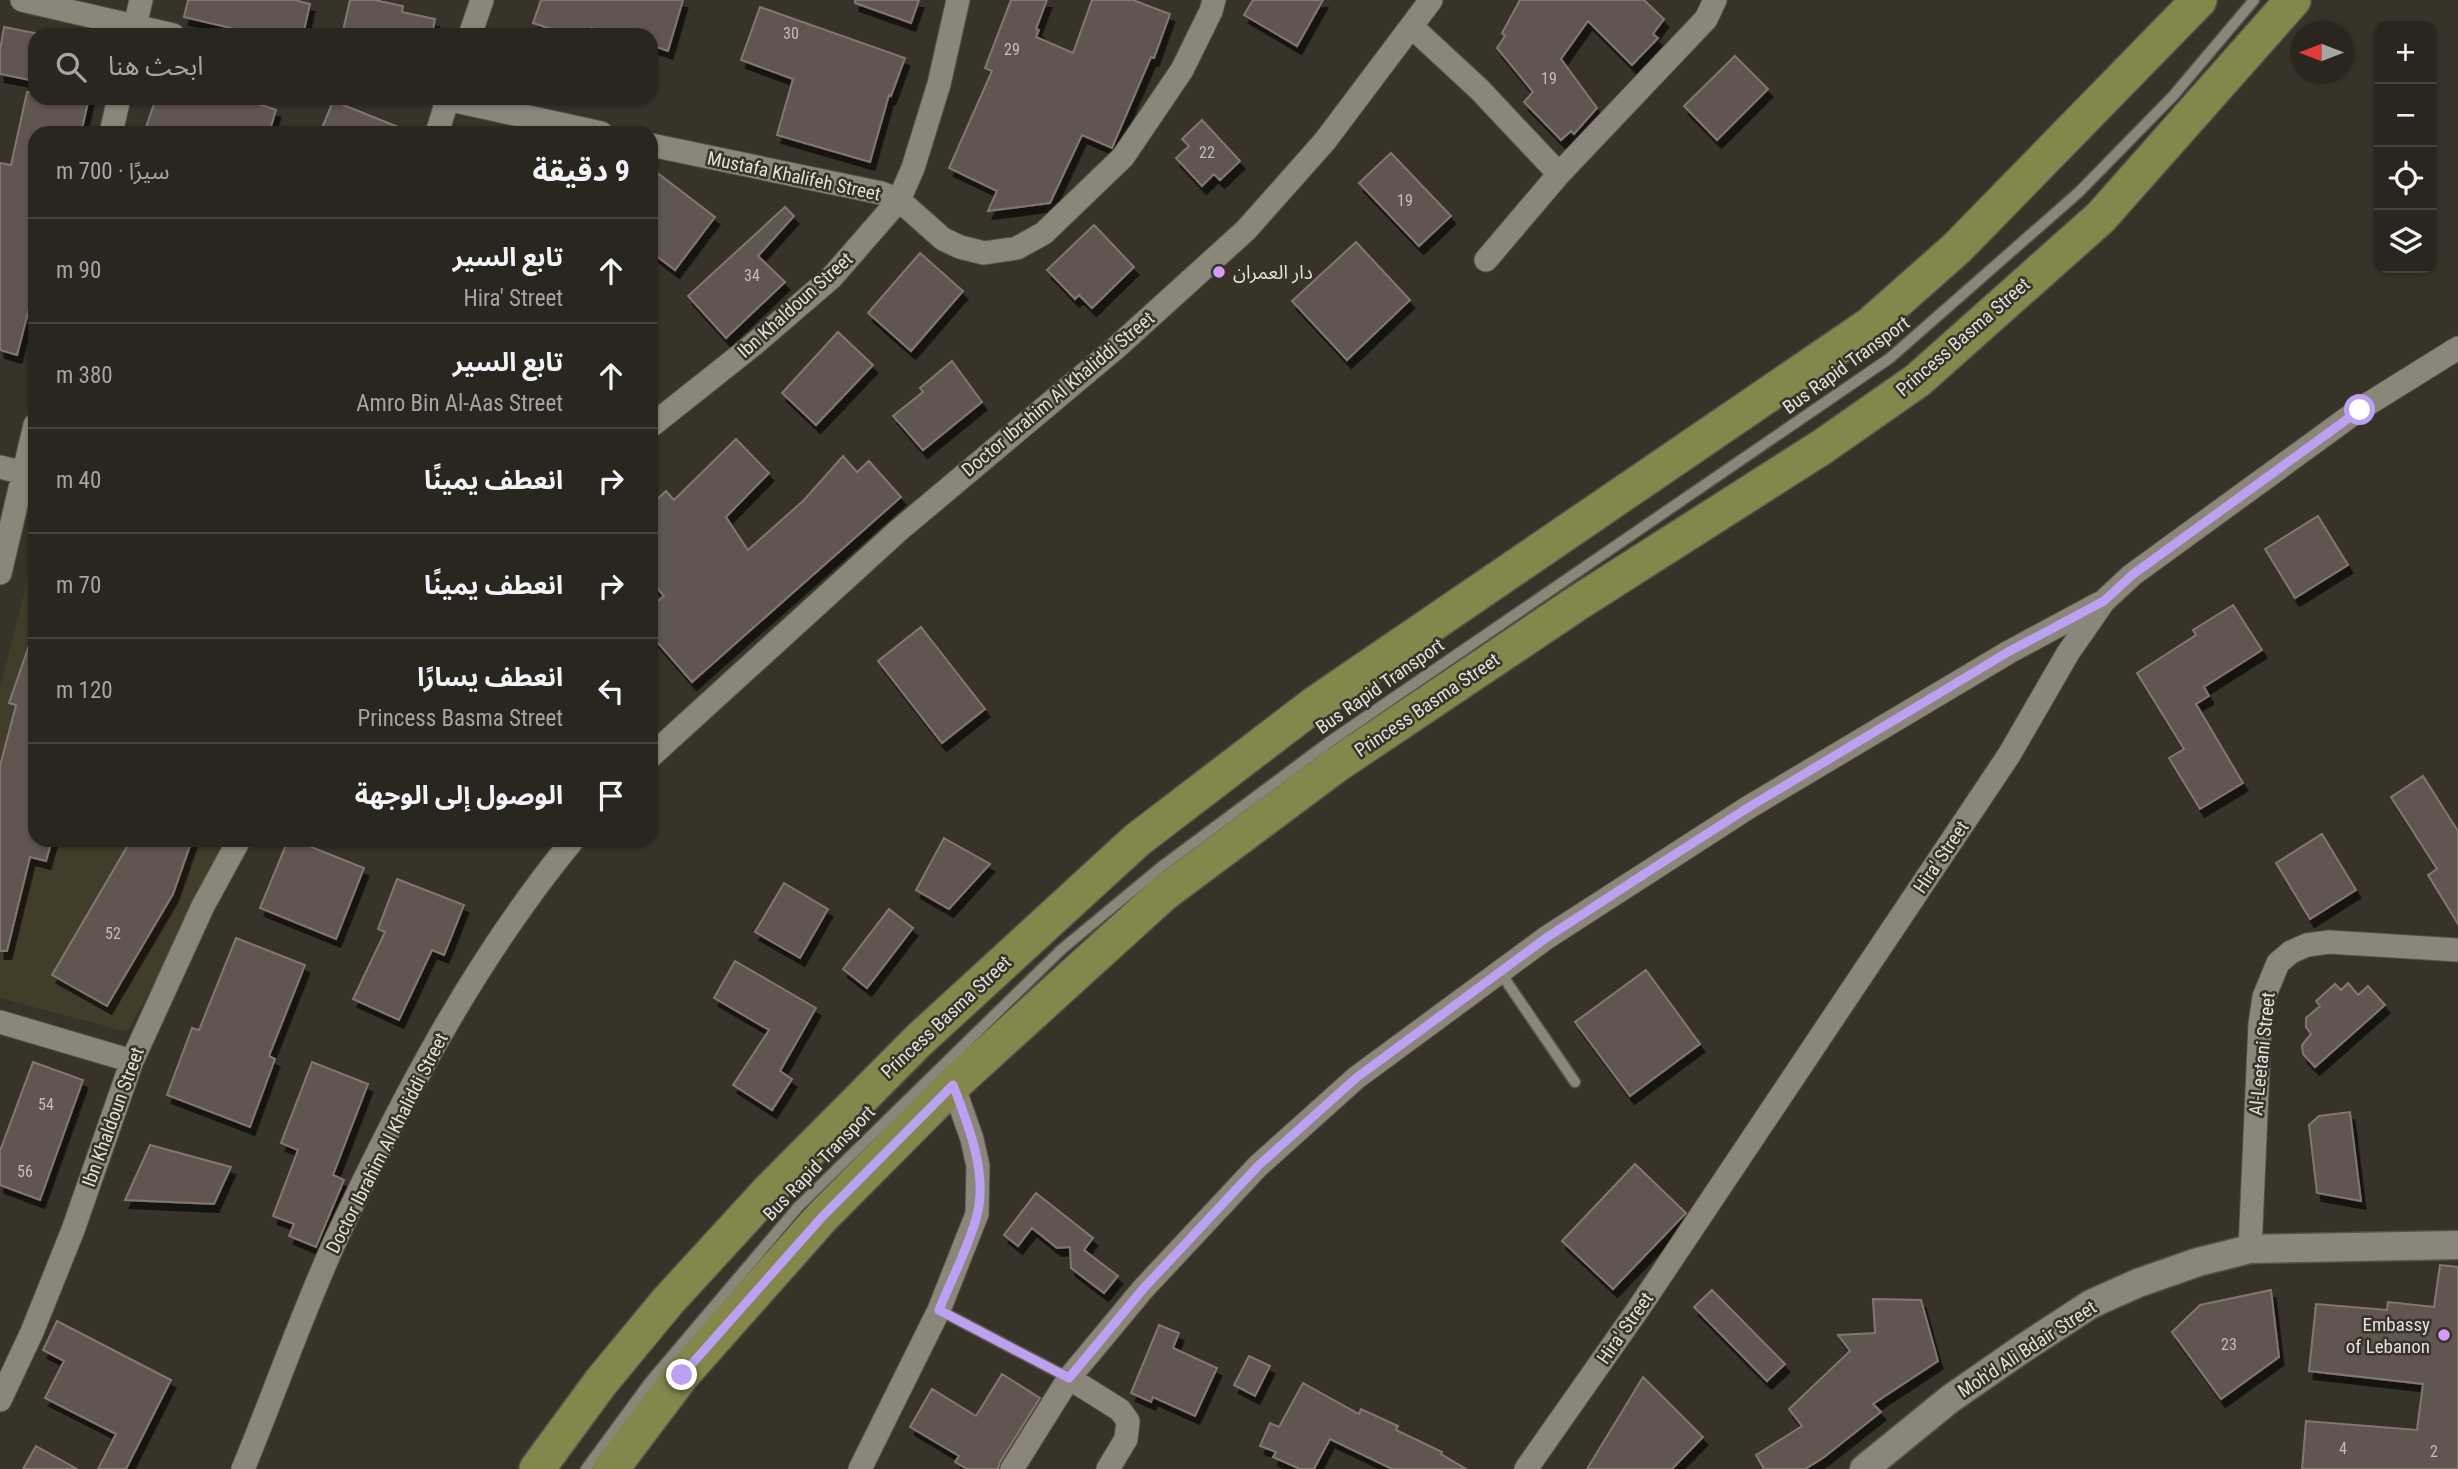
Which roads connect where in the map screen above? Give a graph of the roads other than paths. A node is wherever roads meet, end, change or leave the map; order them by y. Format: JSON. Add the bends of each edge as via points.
{"nodes":[{"id":1,"x":22,"y":0,"type":"edge"},
{"id":2,"x":141,"y":0,"type":"edge"},
{"id":3,"x":482,"y":0,"type":"edge"},
{"id":4,"x":958,"y":0,"type":"edge"},
{"id":5,"x":1214,"y":0,"type":"edge"},
{"id":6,"x":1431,"y":0,"type":"edge"},
{"id":7,"x":1715,"y":0,"type":"edge"},
{"id":8,"x":2199,"y":0,"type":"edge"},
{"id":9,"x":2254,"y":0,"type":"edge"},
{"id":10,"x":2293,"y":0,"type":"edge"},
{"id":11,"x":1412,"y":27,"type":"junction"},
{"id":12,"x":124,"y":28,"type":"edge"},
{"id":13,"x":136,"y":28,"type":"edge"},
{"id":14,"x":472,"y":28,"type":"edge"},
{"id":15,"x":117,"y":105,"type":"edge"},
{"id":16,"x":443,"y":105,"type":"edge"},
{"id":17,"x":476,"y":105,"type":"edge"},
{"id":18,"x":113,"y":126,"type":"edge"},
{"id":19,"x":439,"y":126,"type":"edge"},
{"id":20,"x":570,"y":126,"type":"edge"},
{"id":21,"x":658,"y":146,"type":"edge"},
{"id":22,"x":1559,"y":174,"type":"junction"},
{"id":23,"x":898,"y":200,"type":"junction"},
{"id":24,"x":1486,"y":260,"type":"dead end"},
{"id":25,"x":2458,"y":348,"type":"edge"},
{"id":26,"x":658,"y":420,"type":"edge"},
{"id":27,"x":0,"y":467,"type":"edge"},
{"id":28,"x":28,"y":475,"type":"edge"},
{"id":29,"x":28,"y":478,"type":"edge"},
{"id":30,"x":0,"y":573,"type":"edge"},
{"id":31,"x":2104,"y":601,"type":"junction"},
{"id":32,"x":658,"y":751,"type":"edge"},
{"id":33,"x":235,"y":847,"type":"edge"},
{"id":34,"x":568,"y":847,"type":"edge"},
{"id":35,"x":2458,"y":950,"type":"edge"},
{"id":36,"x":1500,"y":972,"type":"junction"},
{"id":37,"x":0,"y":1022,"type":"edge"},
{"id":38,"x":132,"y":1061,"type":"junction"},
{"id":39,"x":1575,"y":1082,"type":"dead end"},
{"id":40,"x":953,"y":1085,"type":"junction"},
{"id":41,"x":2458,"y":1245,"type":"edge"},
{"id":42,"x":2250,"y":1249,"type":"junction"},
{"id":43,"x":939,"y":1310,"type":"junction"},
{"id":44,"x":1069,"y":1378,"type":"junction"},
{"id":45,"x":0,"y":1400,"type":"edge"},
{"id":46,"x":243,"y":1469,"type":"edge"},
{"id":47,"x":537,"y":1469,"type":"edge"},
{"id":48,"x":586,"y":1469,"type":"edge"},
{"id":49,"x":611,"y":1469,"type":"edge"},
{"id":50,"x":860,"y":1469,"type":"edge"},
{"id":51,"x":1012,"y":1469,"type":"edge"},
{"id":52,"x":1108,"y":1469,"type":"edge"},
{"id":53,"x":1526,"y":1469,"type":"edge"},
{"id":54,"x":1864,"y":1469,"type":"edge"}],
"edges":[{"from":1,"to":12,"type":"street"},
{"from":2,"to":13,"type":"street"},
{"from":3,"to":14,"type":"street"},
{"from":4,"to":23,"type":"street","name":"Ibn Khaldoun Street","via":[[939,84]]},
{"from":5,"to":23,"type":"street","name":"Mustafa Khalifeh Street","via":[[1182,70],[1122,157],[1044,233],[1017,248],[984,253],[943,239]]},
{"from":6,"to":11,"type":"street","name":"Doctor Ibrahim Al Khaliddi Street"},
{"from":7,"to":22,"type":"street","via":[[1706,19]]},
{"from":8,"to":47,"type":"main road","name":"Princess Basma Street","via":[[1957,248],[1870,325],[1315,704],[1137,841],[919,1040],[767,1193],[668,1301]]},
{"from":9,"to":48,"type":"lane","name":"Bus Rapid Transport","via":[[2173,96],[2079,192],[1890,358],[1329,742],[1161,867],[1062,949],[798,1207],[649,1382]]},
{"from":10,"to":40,"type":"main road","name":"Princess Basma Street","via":[[2101,216],[1918,380],[1336,765],[1163,894]]},
{"from":11,"to":22,"type":"street","via":[[1480,90]]},
{"from":11,"to":32,"type":"street","name":"Doctor Ibrahim Al Khaliddi Street","via":[[1325,141],[1246,230],[1117,347],[899,530]]},
{"from":15,"to":18,"type":"street"},
{"from":16,"to":19,"type":"street"},
{"from":17,"to":20,"type":"street"},
{"from":21,"to":23,"type":"street","name":"Mustafa Khalifeh Street","via":[[848,185]]},
{"from":22,"to":24,"type":"street"},
{"from":23,"to":26,"type":"street","name":"Ibn Khaldoun Street","via":[[832,277]]},
{"from":25,"to":31,"type":"street","name":"Hira' Street","via":[[2360,410],[2132,575]]},
{"from":27,"to":28,"type":"street"},
{"from":29,"to":30,"type":"street"},
{"from":31,"to":36,"type":"street","via":[[2008,652],[1749,807]]},
{"from":31,"to":53,"type":"street","name":"Hira' Street","via":[[2009,755]]},
{"from":33,"to":38,"type":"street","name":"Ibn Khaldoun Street"},
{"from":34,"to":46,"type":"street","name":"Doctor Ibrahim Al Khaliddi Street","via":[[511,921],[416,1080],[336,1239]]},
{"from":35,"to":42,"type":"street","name":"Al-Leetani Street","via":[[2329,942],[2291,951],[2278,963],[2264,997],[2260,1024]]},
{"from":36,"to":39,"type":"lane"},
{"from":36,"to":44,"type":"street","via":[[1356,1078],[1258,1166],[1143,1289]]},
{"from":37,"to":38,"type":"street"},
{"from":38,"to":45,"type":"street","name":"Ibn Khaldoun Street","via":[[74,1230]]},
{"from":40,"to":43,"type":"street","via":[[972,1139],[979,1192],[977,1214]]},
{"from":40,"to":49,"type":"main road","name":"Princess Basma Street","via":[[813,1226],[682,1375]]},
{"from":41,"to":42,"type":"street","name":"Moh'd Ali Bdair Street"},
{"from":42,"to":54,"type":"street","name":"Moh'd Ali Bdair Street","via":[[2198,1262],[2091,1304],[1950,1399]]},
{"from":43,"to":44,"type":"lane"},
{"from":43,"to":50,"type":"street"},
{"from":44,"to":51,"type":"street"},
{"from":44,"to":52,"type":"street","via":[[1120,1410],[1128,1421],[1126,1439]]}]}
